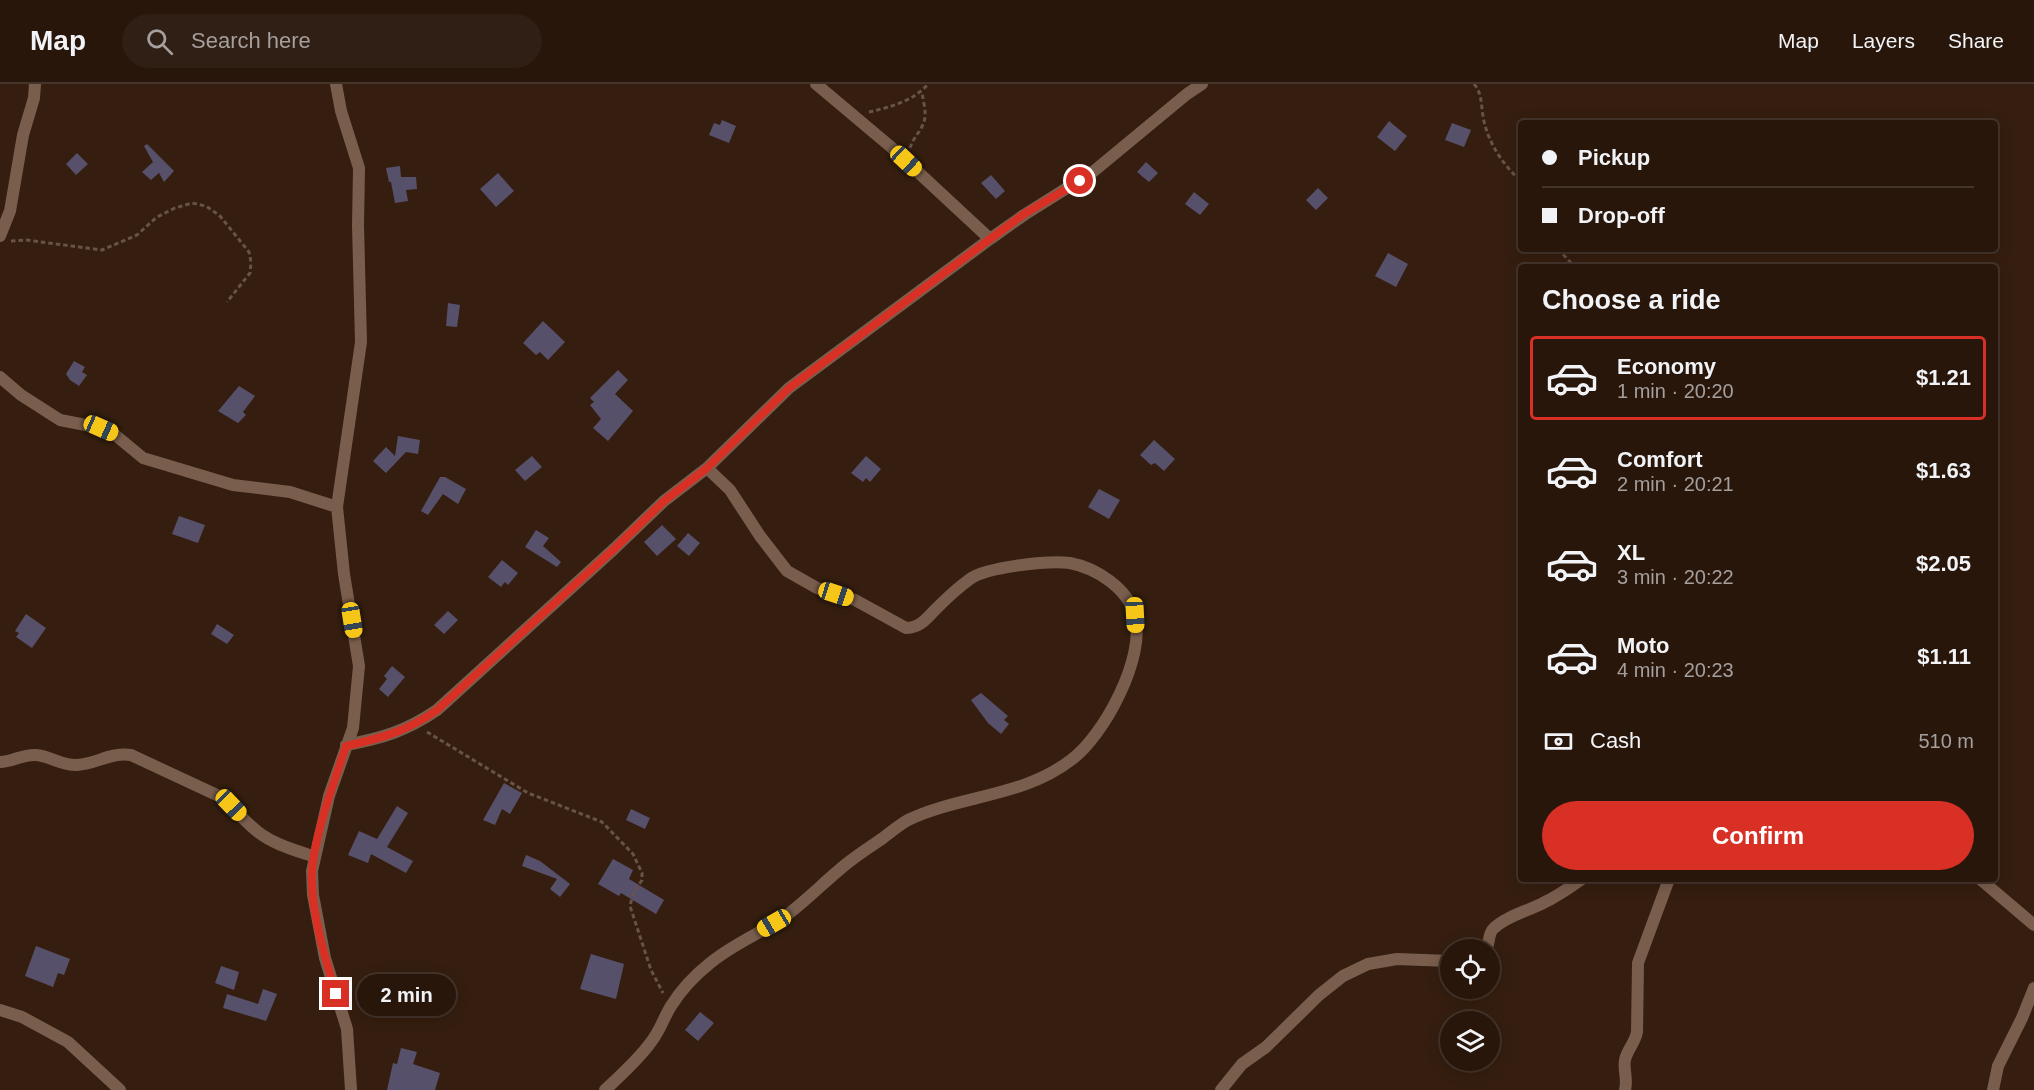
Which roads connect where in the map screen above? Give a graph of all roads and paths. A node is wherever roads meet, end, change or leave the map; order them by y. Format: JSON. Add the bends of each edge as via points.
{"nodes":[{"id":1,"x":35,"y":84,"type":"edge"},
{"id":2,"x":336,"y":84,"type":"edge"},
{"id":3,"x":816,"y":84,"type":"edge"},
{"id":4,"x":928,"y":84,"type":"edge"},
{"id":5,"x":1202,"y":84,"type":"edge"},
{"id":6,"x":1474,"y":84,"type":"edge"},
{"id":7,"x":922,"y":92,"type":"junction"},
{"id":8,"x":854,"y":116,"type":"junction"},
{"id":9,"x":906,"y":161,"type":"junction"},
{"id":10,"x":1518,"y":178,"type":"edge"},
{"id":11,"x":4,"y":238,"type":"edge"},
{"id":12,"x":990,"y":239,"type":"junction"},
{"id":13,"x":1561,"y":252,"type":"edge"},
{"id":14,"x":1572,"y":264,"type":"dead end"},
{"id":15,"x":227,"y":302,"type":"dead end"},
{"id":16,"x":0,"y":378,"type":"edge"},
{"id":17,"x":707,"y":468,"type":"junction"},
{"id":18,"x":337,"y":507,"type":"junction"},
{"id":19,"x":415,"y":725,"type":"junction"},
{"id":20,"x":346,"y":746,"type":"junction"},
{"id":21,"x":0,"y":762,"type":"edge"},
{"id":22,"x":315,"y":857,"type":"junction"},
{"id":23,"x":1577,"y":882,"type":"edge"},
{"id":24,"x":1668,"y":882,"type":"edge"},
{"id":25,"x":1984,"y":882,"type":"edge"},
{"id":26,"x":2034,"y":925,"type":"edge"},
{"id":27,"x":1489,"y":939,"type":"edge"},
{"id":28,"x":1440,"y":961,"type":"edge"},
{"id":29,"x":2034,"y":988,"type":"edge"},
{"id":30,"x":670,"y":1007,"type":"junction"},
{"id":31,"x":0,"y":1010,"type":"edge"},
{"id":32,"x":120,"y":1090,"type":"edge"},
{"id":33,"x":351,"y":1090,"type":"edge"},
{"id":34,"x":605,"y":1090,"type":"edge"},
{"id":35,"x":1221,"y":1090,"type":"edge"},
{"id":36,"x":1625,"y":1090,"type":"edge"},
{"id":37,"x":1993,"y":1090,"type":"edge"}],
"edges":[{"from":1,"to":11,"type":"street"},
{"from":2,"to":18,"type":"street","via":[[340,111],[359,168],[361,342]]},
{"from":3,"to":8,"type":"street"},
{"from":4,"to":7,"type":"path"},
{"from":5,"to":12,"type":"street","via":[[1094,171]]},
{"from":6,"to":10,"type":"path","via":[[1492,143]]},
{"from":7,"to":8,"type":"path","via":[[884,109]]},
{"from":7,"to":9,"type":"path","via":[[924,124],[913,139]]},
{"from":8,"to":9,"type":"street"},
{"from":9,"to":12,"type":"street"},
{"from":11,"to":15,"type":"path","via":[[102,250],[137,235],[157,217],[175,208],[192,203],[206,206],[220,216],[249,252],[250,273]]},
{"from":12,"to":17,"type":"street","via":[[789,388]]},
{"from":13,"to":14,"type":"path"},
{"from":16,"to":18,"type":"street","via":[[60,420],[108,431],[143,458],[233,485],[290,492]]},
{"from":17,"to":19,"type":"street","via":[[664,501],[459,690]]},
{"from":17,"to":30,"type":"street","via":[[730,490],[787,571],[817,588],[855,600],[906,628],[926,621],[972,577],[1002,567],[1068,563],[1108,579],[1124,596],[1135,615],[1136,642],[1121,692],[1092,741],[1071,760],[1039,780],[907,821],[847,863],[784,917],[710,963],[685,986]]},
{"from":18,"to":20,"type":"street","via":[[359,666],[353,728]]},
{"from":19,"to":20,"type":"street","via":[[380,739]]},
{"from":19,"to":30,"type":"path","via":[[528,793],[602,822],[633,854],[642,880],[630,906],[651,970]]},
{"from":20,"to":22,"type":"street"},
{"from":21,"to":22,"type":"street","via":[[37,755],[83,765],[119,753],[131,755],[219,796],[258,832],[282,847]]},
{"from":22,"to":33,"type":"street","via":[[313,895],[325,958],[348,1029]]},
{"from":23,"to":27,"type":"street","via":[[1493,928]]},
{"from":24,"to":36,"type":"street","via":[[1638,963],[1637,1032],[1625,1060]]},
{"from":25,"to":26,"type":"street"},
{"from":28,"to":35,"type":"street","via":[[1397,959],[1368,964],[1343,976],[1242,1064]]},
{"from":29,"to":37,"type":"street","via":[[1998,1066]]},
{"from":30,"to":34,"type":"street","via":[[651,1042]]},
{"from":31,"to":32,"type":"street","via":[[22,1017],[68,1042]]}]}
